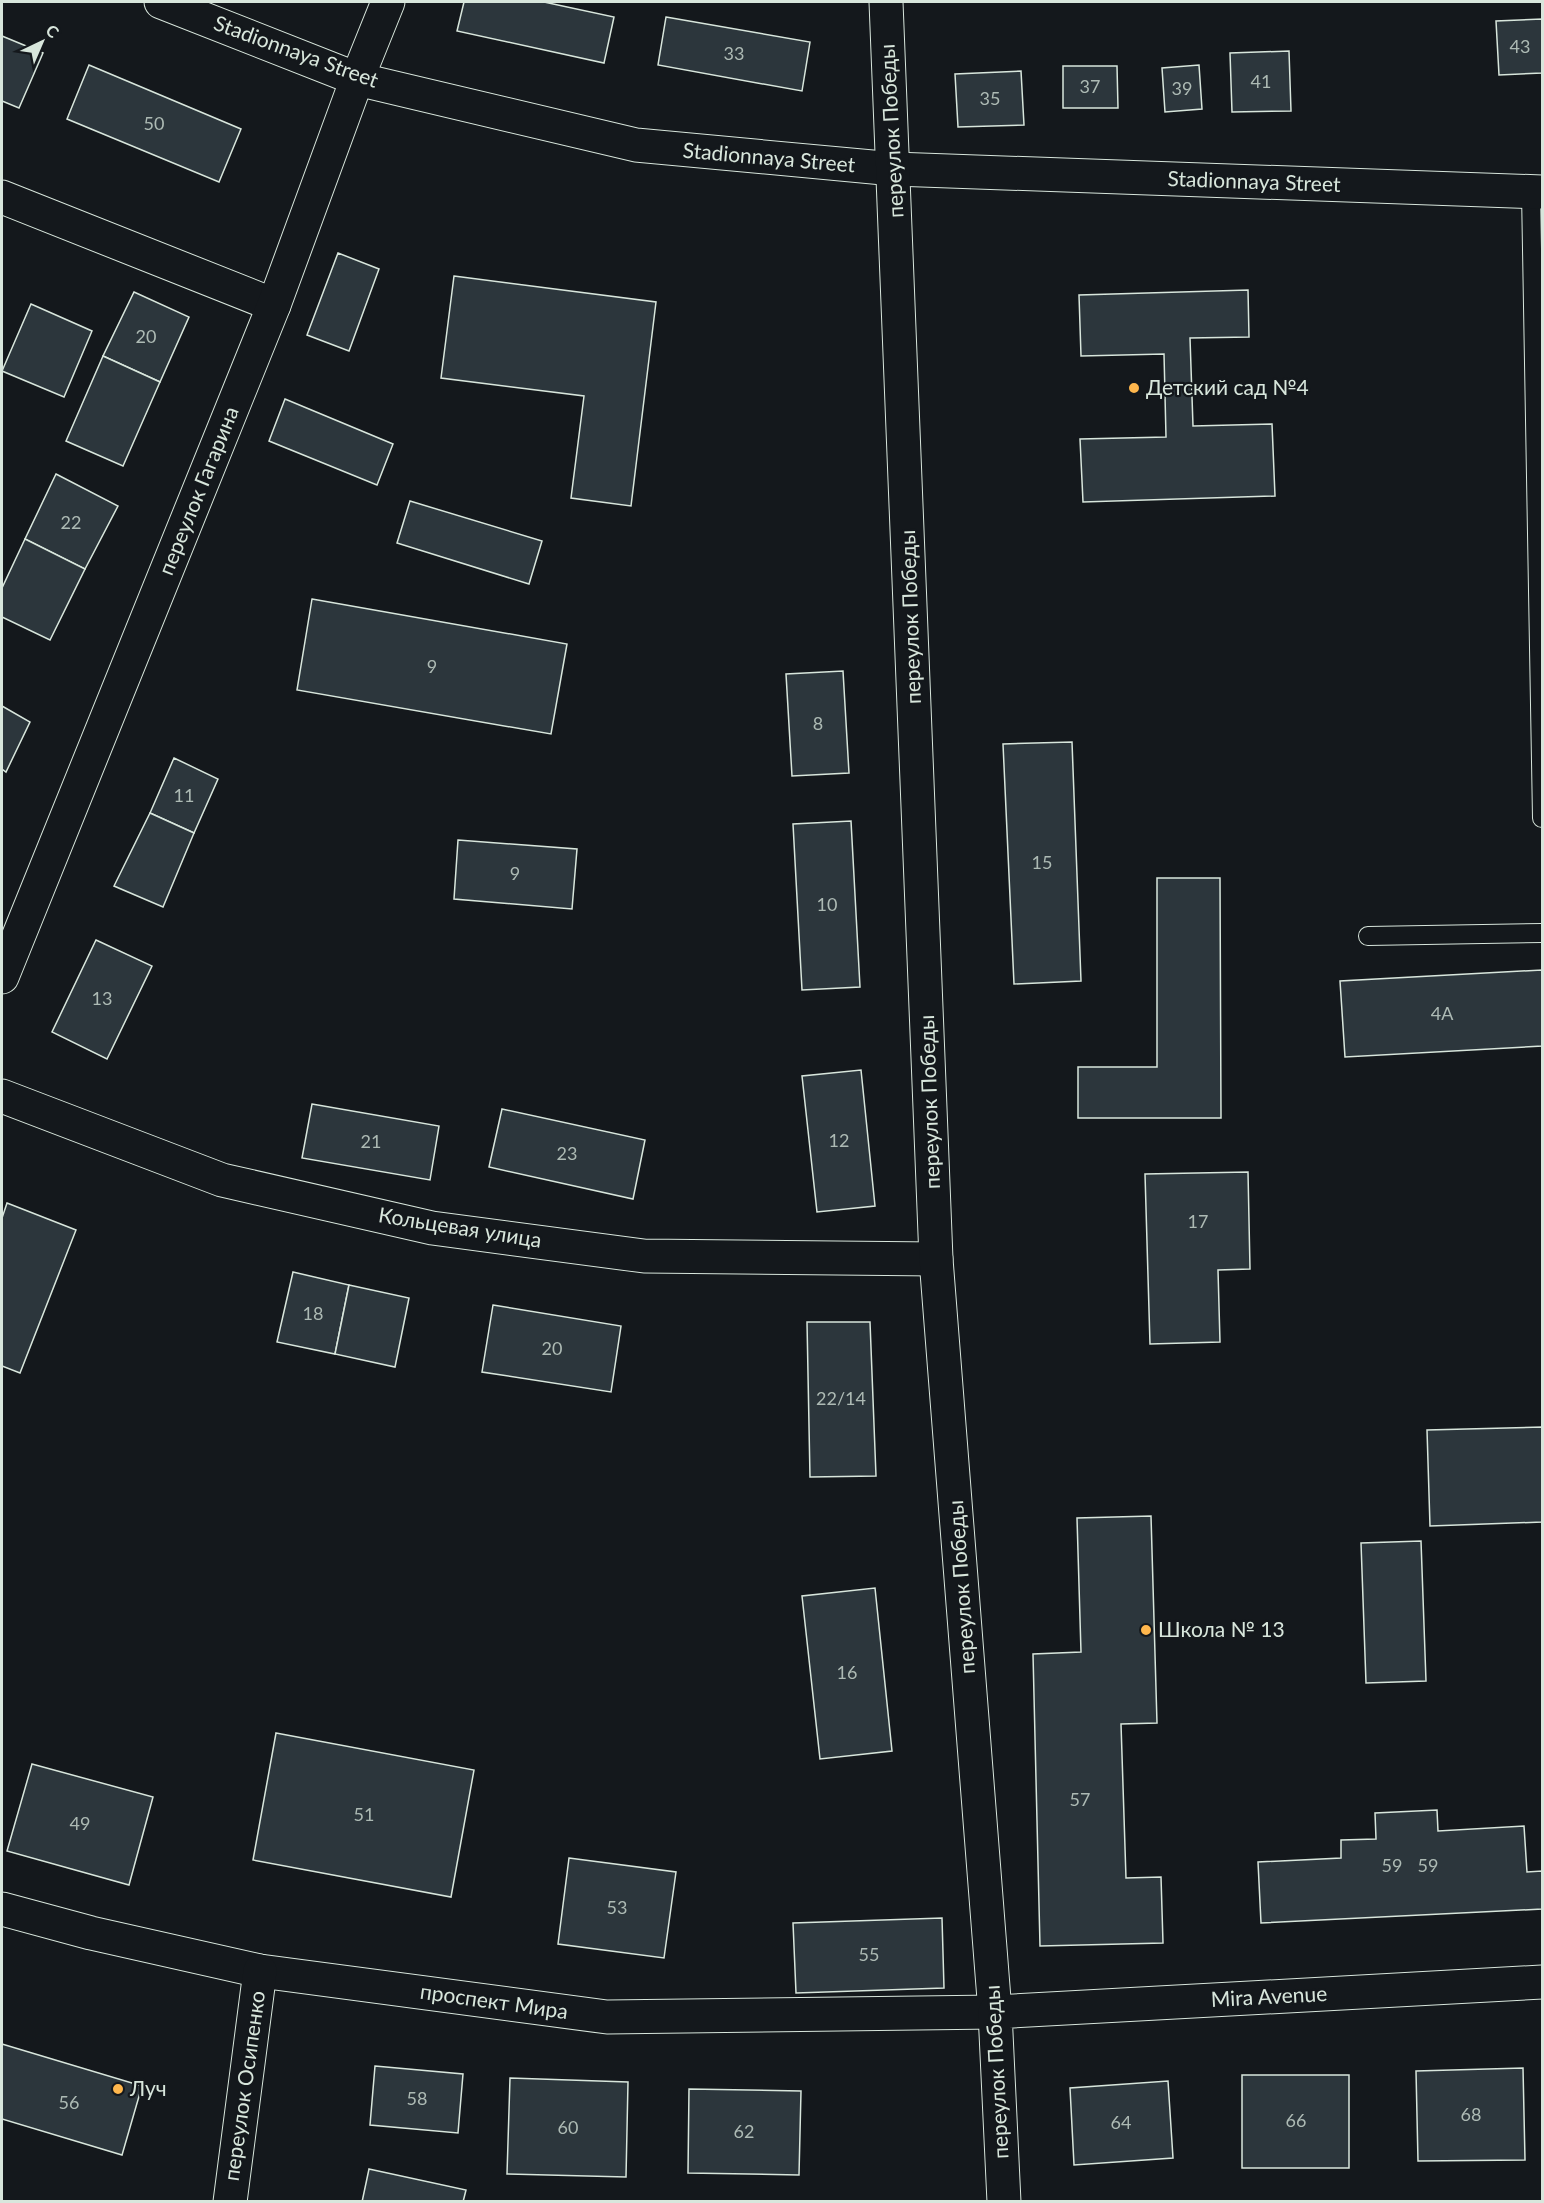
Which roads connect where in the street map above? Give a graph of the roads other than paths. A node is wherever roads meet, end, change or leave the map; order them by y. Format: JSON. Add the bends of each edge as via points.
{"nodes":[{"id":1,"x":161,"y":2,"type":"edge"},
{"id":2,"x":388,"y":2,"type":"edge"},
{"id":3,"x":886,"y":2,"type":"edge"},
{"id":4,"x":357,"y":79,"type":"junction"},
{"id":5,"x":894,"y":169,"type":"junction"},
{"id":6,"x":1537,"y":192,"type":"edge"},
{"id":7,"x":2,"y":197,"type":"edge"},
{"id":8,"x":274,"y":305,"type":"junction"},
{"id":9,"x":1542,"y":818,"type":"edge"},
{"id":10,"x":1542,"y":933,"type":"edge"},
{"id":11,"x":1368,"y":936,"type":"dead end"},
{"id":12,"x":2,"y":977,"type":"edge"},
{"id":13,"x":2,"y":1096,"type":"edge"},
{"id":14,"x":936,"y":1259,"type":"junction"},
{"id":15,"x":2,"y":1909,"type":"edge"},
{"id":16,"x":260,"y":1971,"type":"junction"},
{"id":17,"x":1542,"y":1982,"type":"edge"},
{"id":18,"x":995,"y":2012,"type":"junction"},
{"id":19,"x":230,"y":2202,"type":"edge"},
{"id":20,"x":1004,"y":2202,"type":"edge"}],
"edges":[{"from":1,"to":4,"type":"street","name":"Stadionnaya Street"},
{"from":2,"to":4,"type":"street","name":"переулок Гагарина"},
{"from":3,"to":5,"type":"street","name":"переулок Победы"},
{"from":4,"to":5,"type":"street","name":"Stadionnaya Street","via":[[636,145]]},
{"from":4,"to":8,"type":"street","name":"переулок Гагарина"},
{"from":5,"to":6,"type":"street","name":"Stadionnaya Street"},
{"from":5,"to":14,"type":"street","name":"переулок Победы"},
{"from":6,"to":9,"type":"lane"},
{"from":7,"to":8,"type":"street"},
{"from":8,"to":12,"type":"street","name":"переулок Гагарина"},
{"from":10,"to":11,"type":"lane"},
{"from":13,"to":14,"type":"street","name":"Кольцевая улица","via":[[222,1179],[432,1228],[644,1256]]},
{"from":14,"to":18,"type":"street","name":"переулок Победы"},
{"from":15,"to":16,"type":"street","name":"проспект Мира"},
{"from":16,"to":18,"type":"street","name":"проспект Мира","via":[[607,2018]]},
{"from":16,"to":19,"type":"street","name":"переулок Осипенко"},
{"from":17,"to":18,"type":"street","name":"Mira Avenue"},
{"from":18,"to":20,"type":"street","name":"переулок Победы"}]}
